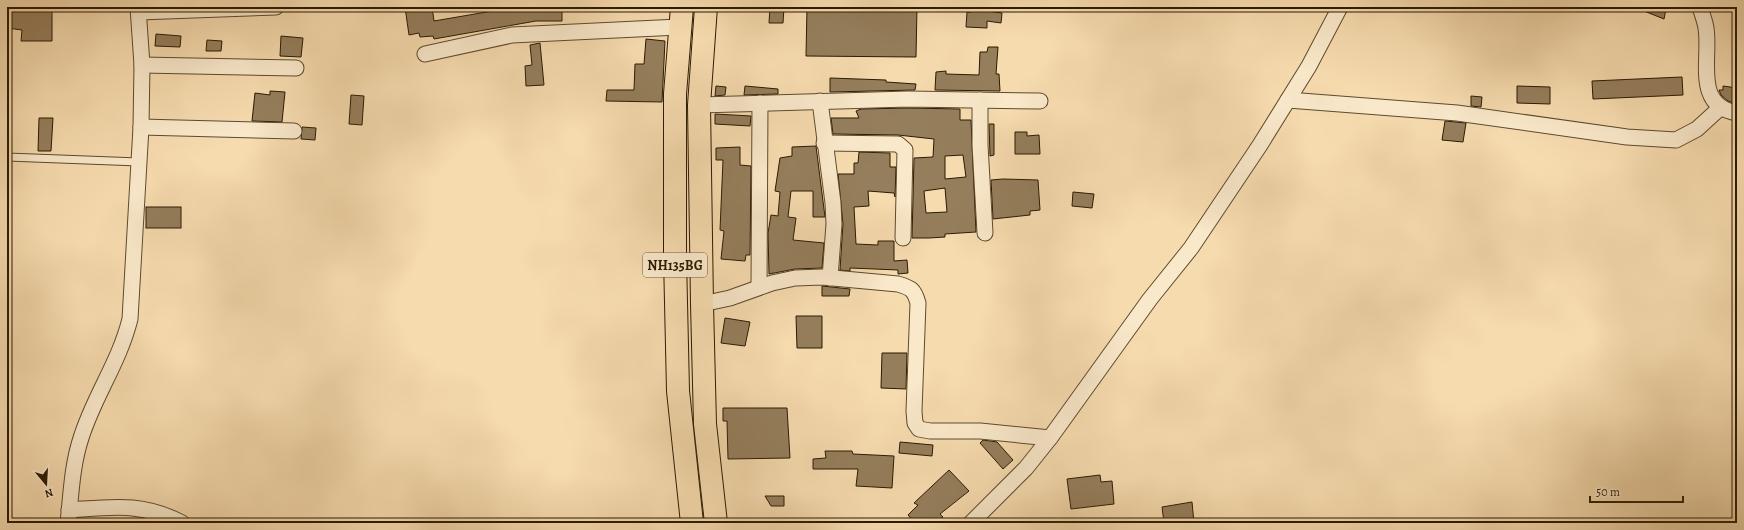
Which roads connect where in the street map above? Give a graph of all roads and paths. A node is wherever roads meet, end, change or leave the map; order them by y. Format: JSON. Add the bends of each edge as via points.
{"nodes":[{"id":1,"x":276,"y":7,"type":"edge"},
{"id":2,"x":706,"y":7,"type":"edge"},
{"id":3,"x":1340,"y":7,"type":"edge"},
{"id":4,"x":1700,"y":7,"type":"edge"},
{"id":5,"x":138,"y":9,"type":"edge"},
{"id":6,"x":680,"y":17,"type":"edge"},
{"id":7,"x":425,"y":54,"type":"dead end"},
{"id":8,"x":142,"y":65,"type":"junction"},
{"id":9,"x":296,"y":68,"type":"dead end"},
{"id":10,"x":980,"y":100,"type":"junction"},
{"id":11,"x":1288,"y":100,"type":"junction"},
{"id":12,"x":820,"y":101,"type":"junction"},
{"id":13,"x":1040,"y":101,"type":"dead end"},
{"id":14,"x":760,"y":103,"type":"junction"},
{"id":15,"x":699,"y":104,"type":"junction"},
{"id":16,"x":1720,"y":108,"type":"junction"},
{"id":17,"x":1737,"y":113,"type":"edge"},
{"id":18,"x":142,"y":127,"type":"junction"},
{"id":19,"x":294,"y":131,"type":"dead end"},
{"id":20,"x":824,"y":143,"type":"junction"},
{"id":21,"x":7,"y":157,"type":"edge"},
{"id":22,"x":140,"y":162,"type":"junction"},
{"id":23,"x":984,"y":233,"type":"dead end"},
{"id":24,"x":903,"y":238,"type":"dead end"},
{"id":25,"x":830,"y":278,"type":"junction"},
{"id":26,"x":759,"y":287,"type":"junction"},
{"id":27,"x":702,"y":304,"type":"junction"},
{"id":28,"x":1050,"y":438,"type":"junction"},
{"id":29,"x":69,"y":517,"type":"edge"},
{"id":30,"x":182,"y":523,"type":"edge"},
{"id":31,"x":692,"y":523,"type":"edge"},
{"id":32,"x":716,"y":523,"type":"edge"},
{"id":33,"x":971,"y":523,"type":"edge"}],
"edges":[{"from":1,"to":5,"type":"street"},
{"from":2,"to":15,"type":"highway","number":"NH135BG"},
{"from":3,"to":11,"type":"street"},
{"from":4,"to":16,"type":"street","via":[[1706,27],[1708,90]]},
{"from":5,"to":8,"type":"street"},
{"from":6,"to":7,"type":"street","via":[[512,35]]},
{"from":6,"to":31,"type":"highway","number":"NH135BG","via":[[675,147],[678,391]]},
{"from":8,"to":9,"type":"street"},
{"from":8,"to":18,"type":"street"},
{"from":10,"to":12,"type":"street"},
{"from":10,"to":13,"type":"street"},
{"from":10,"to":23,"type":"street"},
{"from":11,"to":16,"type":"street","via":[[1458,113],[1627,138],[1676,140],[1697,129]]},
{"from":11,"to":28,"type":"street","via":[[1191,248],[1141,311]]},
{"from":12,"to":14,"type":"street"},
{"from":12,"to":20,"type":"street"},
{"from":14,"to":15,"type":"street"},
{"from":14,"to":26,"type":"street"},
{"from":15,"to":27,"type":"highway","number":"NH135BG"},
{"from":16,"to":17,"type":"street"},
{"from":18,"to":19,"type":"street"},
{"from":18,"to":22,"type":"street"},
{"from":20,"to":24,"type":"street","via":[[898,144],[905,150]]},
{"from":20,"to":25,"type":"street","via":[[833,217]]},
{"from":21,"to":22,"type":"lane"},
{"from":22,"to":29,"type":"street","via":[[130,318],[117,358],[80,438],[74,464]]},
{"from":25,"to":26,"type":"street","via":[[795,278]]},
{"from":25,"to":28,"type":"street","via":[[898,284],[915,292],[918,303],[918,328],[914,411],[915,423],[919,429],[930,432],[980,431]]},
{"from":26,"to":27,"type":"street","via":[[730,298]]},
{"from":27,"to":32,"type":"highway","number":"NH135BG","via":[[705,424]]},
{"from":28,"to":33,"type":"street","via":[[1026,468]]},
{"from":29,"to":30,"type":"street","via":[[126,506],[164,513]]}]}
